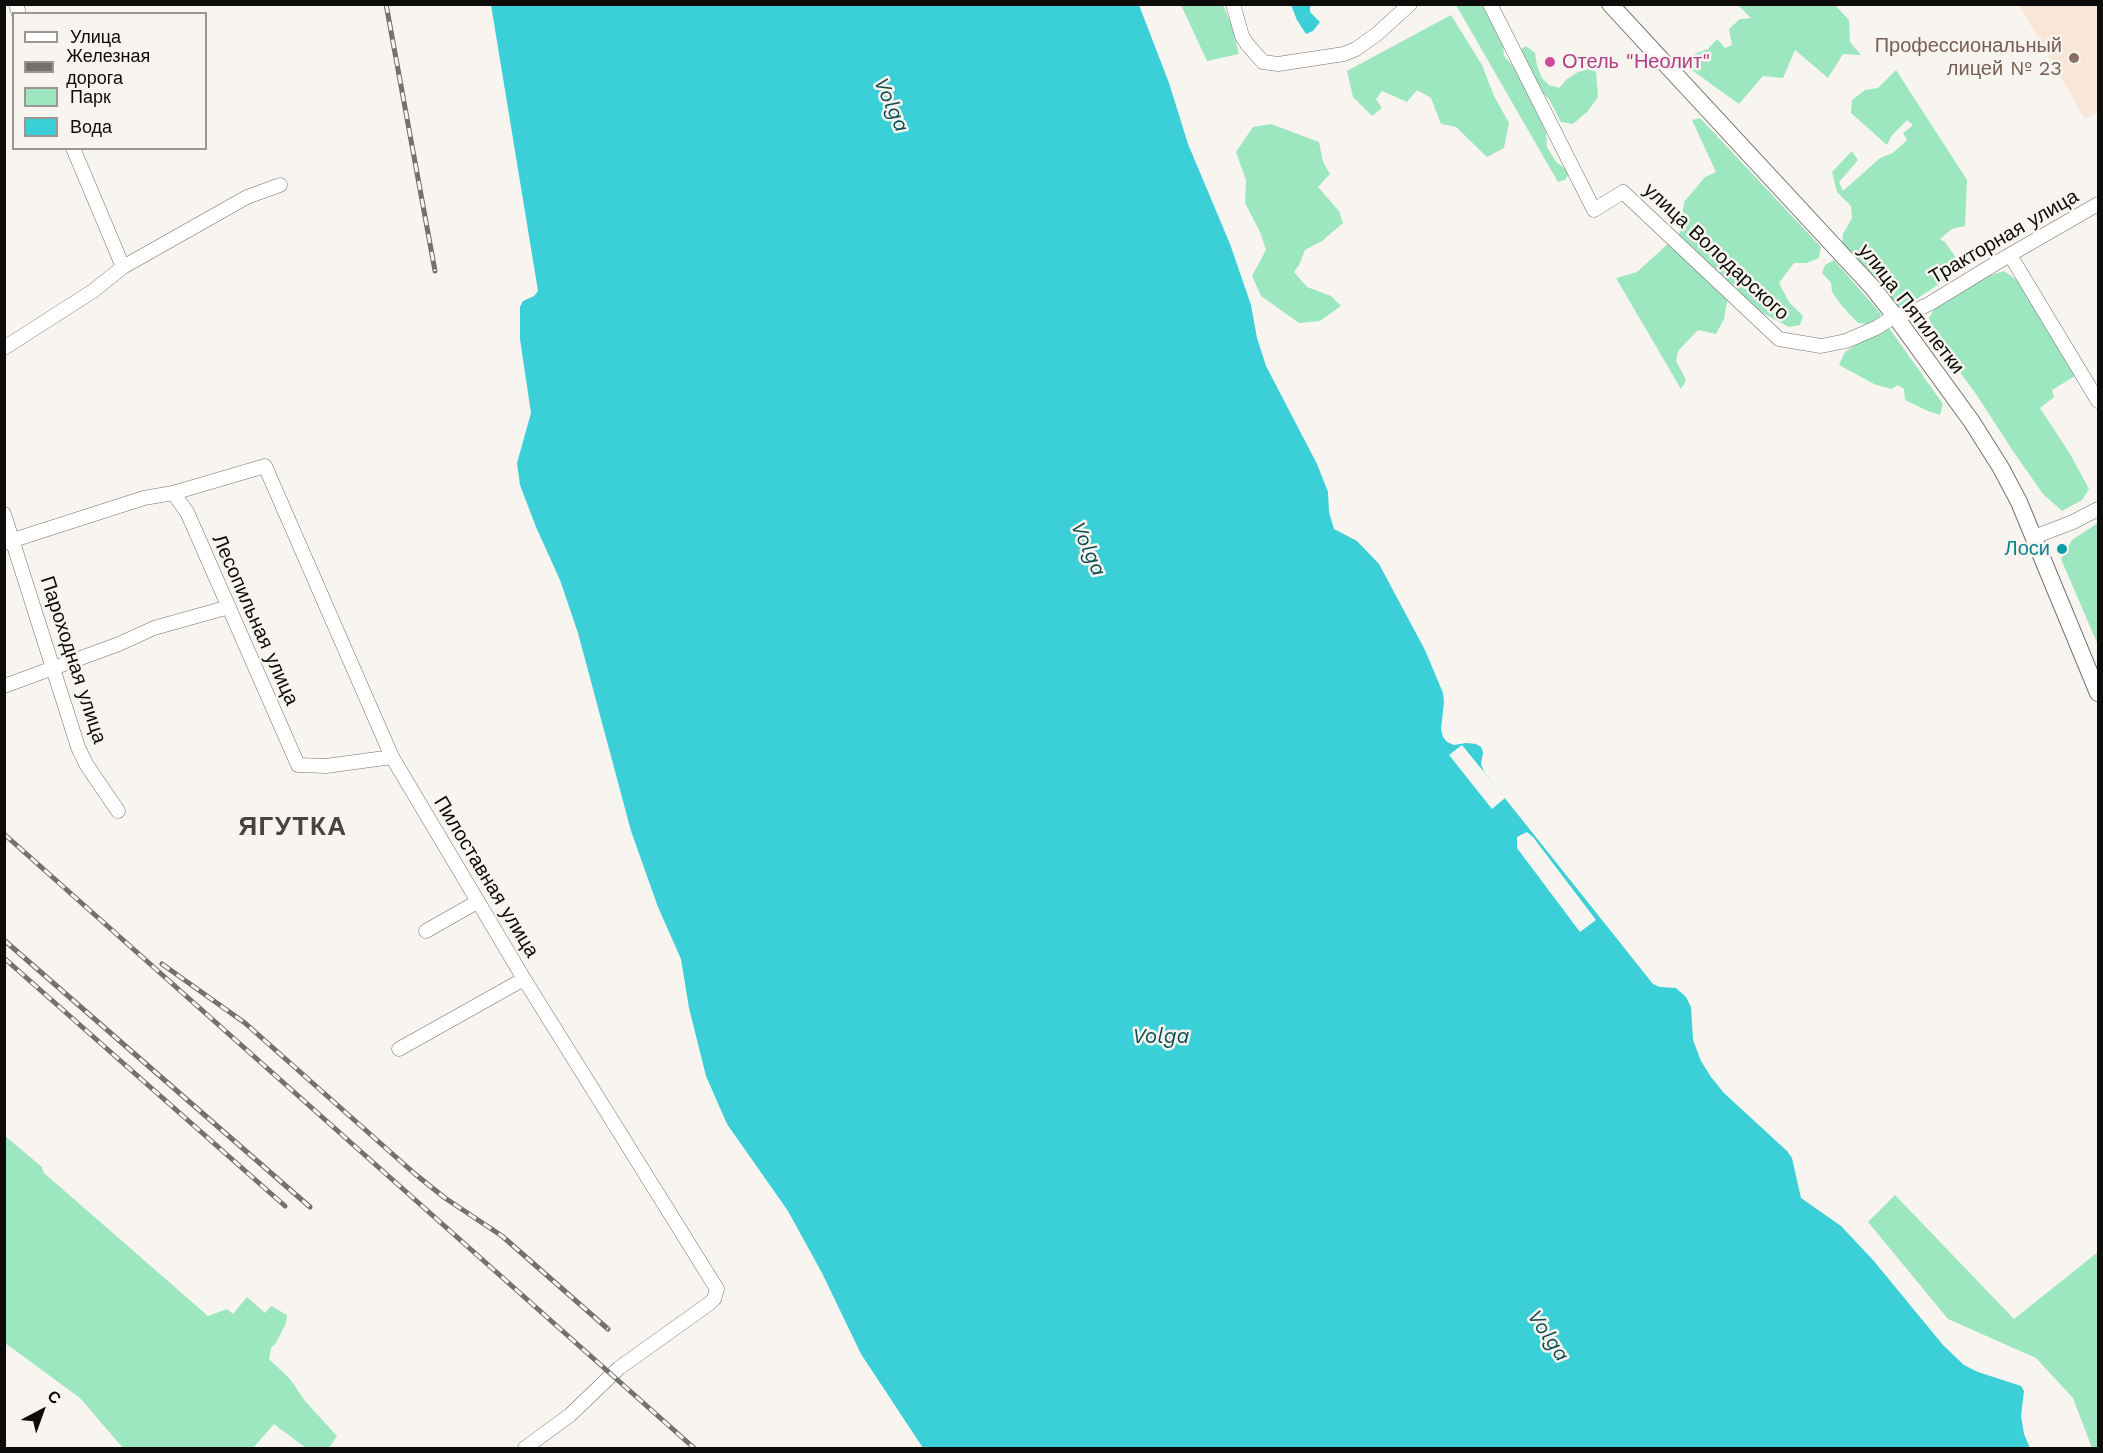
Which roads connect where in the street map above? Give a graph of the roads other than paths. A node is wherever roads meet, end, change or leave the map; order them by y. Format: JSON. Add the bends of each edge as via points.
{"nodes":[{"id":1,"x":1233,"y":4,"type":"edge"},
{"id":2,"x":1410,"y":4,"type":"edge"},
{"id":3,"x":1490,"y":4,"type":"edge"},
{"id":4,"x":1610,"y":4,"type":"edge"},
{"id":5,"x":74,"y":150,"type":"edge"},
{"id":6,"x":280,"y":185,"type":"dead end"},
{"id":7,"x":2098,"y":204,"type":"edge"},
{"id":8,"x":2010,"y":255,"type":"junction"},
{"id":9,"x":123,"y":267,"type":"junction"},
{"id":10,"x":1895,"y":316,"type":"junction"},
{"id":11,"x":4,"y":348,"type":"edge"},
{"id":12,"x":2098,"y":401,"type":"edge"},
{"id":13,"x":174,"y":493,"type":"junction"},
{"id":14,"x":2098,"y":508,"type":"edge"},
{"id":15,"x":4,"y":514,"type":"edge"},
{"id":16,"x":2034,"y":537,"type":"junction"},
{"id":17,"x":9,"y":541,"type":"edge"},
{"id":18,"x":229,"y":607,"type":"junction"},
{"id":19,"x":53,"y":668,"type":"junction"},
{"id":20,"x":4,"y":686,"type":"edge"},
{"id":21,"x":2098,"y":693,"type":"edge"},
{"id":22,"x":392,"y":757,"type":"junction"},
{"id":23,"x":118,"y":811,"type":"dead end"},
{"id":24,"x":477,"y":902,"type":"junction"},
{"id":25,"x":426,"y":931,"type":"dead end"},
{"id":26,"x":524,"y":979,"type":"junction"},
{"id":27,"x":399,"y":1048,"type":"dead end"},
{"id":28,"x":525,"y":1449,"type":"edge"}],
"edges":[{"from":1,"to":2,"type":"street","via":[[1242,36],[1263,62],[1278,64],[1344,54],[1366,44]]},
{"from":3,"to":10,"type":"street","name":"улица Володарского","via":[[1594,210],[1623,192],[1779,339],[1821,345],[1846,341]]},
{"from":4,"to":10,"type":"main road","name":"улица Пятилетки"},
{"from":5,"to":9,"type":"street"},
{"from":6,"to":9,"type":"street","via":[[247,197]]},
{"from":7,"to":8,"type":"street","name":"Тракторная улица"},
{"from":8,"to":10,"type":"street","name":"Тракторная улица","via":[[1921,308]]},
{"from":8,"to":12,"type":"street"},
{"from":9,"to":11,"type":"street"},
{"from":10,"to":16,"type":"main road","name":"улица Пятилетки","via":[[1990,449]]},
{"from":13,"to":17,"type":"street","via":[[144,498]]},
{"from":13,"to":18,"type":"street","name":"Лесопильная улица","via":[[187,512]]},
{"from":13,"to":22,"type":"street","name":"Пилоставная улица","via":[[265,466]]},
{"from":14,"to":16,"type":"street"},
{"from":15,"to":17,"type":"street","name":"Пароходная улица"},
{"from":16,"to":21,"type":"main road","name":"улица Пятилетки"},
{"from":17,"to":19,"type":"street","name":"Пароходная улица"},
{"from":18,"to":19,"type":"street","via":[[154,628]]},
{"from":18,"to":22,"type":"street","name":"Лесопильная улица","via":[[298,765],[326,766]]},
{"from":19,"to":20,"type":"street"},
{"from":19,"to":23,"type":"street","name":"Пароходная улица","via":[[78,747]]},
{"from":22,"to":24,"type":"street","name":"Пилоставная улица"},
{"from":24,"to":25,"type":"street"},
{"from":24,"to":26,"type":"street","name":"Пилоставная улица"},
{"from":26,"to":27,"type":"street"},
{"from":26,"to":28,"type":"street","name":"Пилоставная улица","via":[[716,1286],[717,1294],[624,1364],[570,1415]]}]}
